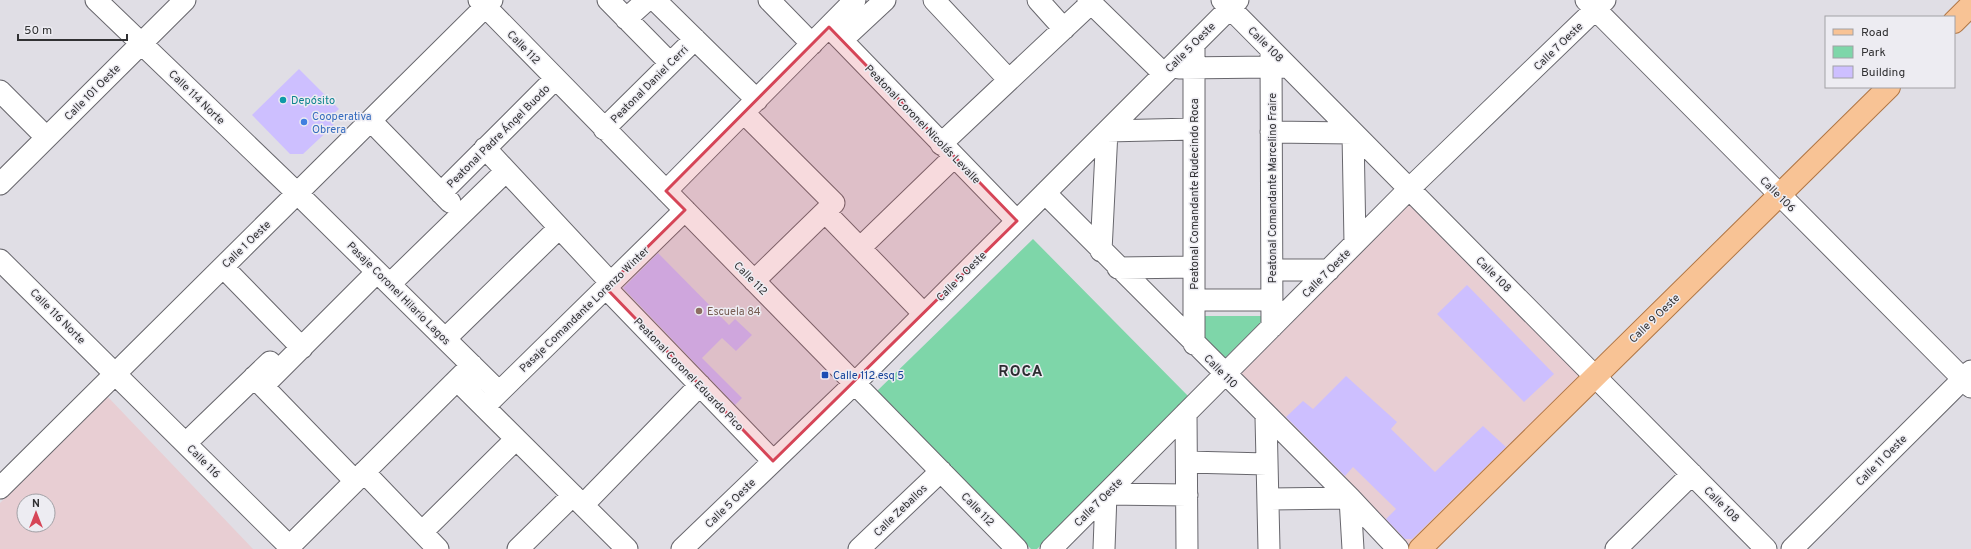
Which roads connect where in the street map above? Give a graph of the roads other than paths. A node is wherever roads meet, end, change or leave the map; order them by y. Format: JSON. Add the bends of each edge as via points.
{"nodes":[{"id":1,"x":96,"y":0,"type":"edge"},
{"id":2,"x":185,"y":0,"type":"edge"},
{"id":3,"x":608,"y":0,"type":"edge"},
{"id":4,"x":647,"y":0,"type":"edge"},
{"id":5,"x":655,"y":0,"type":"edge"},
{"id":6,"x":769,"y":0,"type":"edge"},
{"id":7,"x":855,"y":0,"type":"edge"},
{"id":8,"x":934,"y":0,"type":"edge"},
{"id":9,"x":1038,"y":0,"type":"edge"},
{"id":10,"x":485,"y":2,"type":"edge"},
{"id":11,"x":877,"y":2,"type":"edge"},
{"id":12,"x":1089,"y":2,"type":"edge"},
{"id":13,"x":1230,"y":3,"type":"edge"},
{"id":14,"x":1595,"y":3,"type":"edge"},
{"id":15,"x":626,"y":19,"type":"junction"},
{"id":16,"x":1064,"y":29,"type":"junction"},
{"id":17,"x":835,"y":34,"type":"junction"},
{"id":18,"x":695,"y":39,"type":"junction"},
{"id":19,"x":141,"y":43,"type":"junction"},
{"id":20,"x":812,"y":44,"type":"junction"},
{"id":21,"x":1194,"y":44,"type":"junction"},
{"id":22,"x":1277,"y":61,"type":"junction"},
{"id":23,"x":670,"y":63,"type":"junction"},
{"id":24,"x":1193,"y":68,"type":"junction"},
{"id":25,"x":1167,"y":71,"type":"junction"},
{"id":26,"x":555,"y":79,"type":"junction"},
{"id":27,"x":1009,"y":80,"type":"junction"},
{"id":28,"x":1888,"y":88,"type":"edge"},
{"id":29,"x":0,"y":91,"type":"edge"},
{"id":30,"x":750,"y":106,"type":"junction"},
{"id":31,"x":371,"y":121,"type":"junction"},
{"id":32,"x":604,"y":129,"type":"junction"},
{"id":33,"x":1194,"y":129,"type":"junction"},
{"id":34,"x":1107,"y":131,"type":"junction"},
{"id":35,"x":1271,"y":132,"type":"junction"},
{"id":36,"x":1353,"y":133,"type":"junction"},
{"id":37,"x":46,"y":137,"type":"junction"},
{"id":38,"x":485,"y":148,"type":"junction"},
{"id":39,"x":948,"y":150,"type":"junction"},
{"id":40,"x":506,"y":171,"type":"junction"},
{"id":41,"x":0,"y":184,"type":"edge"},
{"id":42,"x":1409,"y":189,"type":"junction"},
{"id":43,"x":666,"y":191,"type":"junction"},
{"id":44,"x":441,"y":193,"type":"junction"},
{"id":45,"x":1045,"y":193,"type":"junction"},
{"id":46,"x":298,"y":194,"type":"junction"},
{"id":47,"x":1780,"y":195,"type":"junction"},
{"id":48,"x":830,"y":208,"type":"junction"},
{"id":49,"x":685,"y":210,"type":"junction"},
{"id":50,"x":462,"y":214,"type":"junction"},
{"id":51,"x":1016,"y":221,"type":"junction"},
{"id":52,"x":559,"y":228,"type":"junction"},
{"id":53,"x":1355,"y":243,"type":"junction"},
{"id":54,"x":860,"y":248,"type":"junction"},
{"id":55,"x":1100,"y":251,"type":"junction"},
{"id":56,"x":0,"y":260,"type":"edge"},
{"id":57,"x":223,"y":267,"type":"junction"},
{"id":58,"x":1194,"y":267,"type":"junction"},
{"id":59,"x":1118,"y":268,"type":"junction"},
{"id":60,"x":1272,"y":270,"type":"junction"},
{"id":61,"x":1329,"y":270,"type":"junction"},
{"id":62,"x":384,"y":278,"type":"junction"},
{"id":63,"x":754,"y":280,"type":"junction"},
{"id":64,"x":608,"y":286,"type":"junction"},
{"id":65,"x":1194,"y":300,"type":"junction"},
{"id":66,"x":1272,"y":300,"type":"junction"},
{"id":67,"x":924,"y":314,"type":"junction"},
{"id":68,"x":1272,"y":327,"type":"junction"},
{"id":69,"x":444,"y":338,"type":"junction"},
{"id":70,"x":297,"y":344,"type":"junction"},
{"id":71,"x":1194,"y":344,"type":"junction"},
{"id":72,"x":472,"y":365,"type":"junction"},
{"id":73,"x":115,"y":373,"type":"junction"},
{"id":74,"x":1225,"y":375,"type":"junction"},
{"id":75,"x":1595,"y":376,"type":"junction"},
{"id":76,"x":1968,"y":379,"type":"edge"},
{"id":77,"x":457,"y":380,"type":"junction"},
{"id":78,"x":259,"y":382,"type":"junction"},
{"id":79,"x":855,"y":383,"type":"junction"},
{"id":80,"x":700,"y":385,"type":"junction"},
{"id":81,"x":499,"y":392,"type":"junction"},
{"id":82,"x":484,"y":407,"type":"junction"},
{"id":83,"x":1186,"y":413,"type":"junction"},
{"id":84,"x":1266,"y":417,"type":"junction"},
{"id":85,"x":516,"y":439,"type":"junction"},
{"id":86,"x":186,"y":443,"type":"junction"},
{"id":87,"x":773,"y":461,"type":"junction"},
{"id":88,"x":1187,"y":462,"type":"junction"},
{"id":89,"x":1268,"y":464,"type":"junction"},
{"id":90,"x":941,"y":471,"type":"junction"},
{"id":91,"x":1692,"y":474,"type":"junction"},
{"id":92,"x":360,"y":477,"type":"junction"},
{"id":93,"x":0,"y":487,"type":"edge"},
{"id":94,"x":1106,"y":494,"type":"junction"},
{"id":95,"x":1187,"y":495,"type":"junction"},
{"id":96,"x":1350,"y":498,"type":"junction"},
{"id":97,"x":1268,"y":499,"type":"junction"},
{"id":98,"x":578,"y":500,"type":"junction"},
{"id":99,"x":422,"y":532,"type":"junction"},
{"id":100,"x":691,"y":546,"type":"edge"},
{"id":101,"x":291,"y":548,"type":"edge"},
{"id":102,"x":438,"y":549,"type":"edge"},
{"id":103,"x":519,"y":549,"type":"edge"},
{"id":104,"x":627,"y":549,"type":"edge"},
{"id":105,"x":859,"y":549,"type":"edge"},
{"id":106,"x":1017,"y":549,"type":"edge"},
{"id":107,"x":1051,"y":549,"type":"edge"},
{"id":108,"x":1104,"y":549,"type":"edge"},
{"id":109,"x":1187,"y":549,"type":"edge"},
{"id":110,"x":1269,"y":549,"type":"edge"},
{"id":111,"x":1353,"y":549,"type":"edge"},
{"id":112,"x":1398,"y":549,"type":"edge"},
{"id":113,"x":1420,"y":549,"type":"edge"},
{"id":114,"x":1616,"y":549,"type":"edge"},
{"id":115,"x":1766,"y":549,"type":"edge"},
{"id":116,"x":1792,"y":549,"type":"edge"}],
"edges":[{"from":1,"to":19,"type":"street","name":"Calle 114 Norte"},
{"from":2,"to":19,"type":"street","name":"Calle 101 Oeste"},
{"from":3,"to":15,"type":"street"},
{"from":4,"to":15,"type":"street"},
{"from":5,"to":18,"type":"street"},
{"from":6,"to":20,"type":"street"},
{"from":7,"to":17,"type":"street"},
{"from":8,"to":27,"type":"street"},
{"from":9,"to":16,"type":"street"},
{"from":10,"to":26,"type":"street","name":"Calle 112"},
{"from":10,"to":31,"type":"street","name":"Calle 1 Oeste"},
{"from":11,"to":17,"type":"street"},
{"from":12,"to":16,"type":"street"},
{"from":12,"to":25,"type":"street"},
{"from":13,"to":21,"type":"street","name":"Calle 5 Oeste"},
{"from":13,"to":22,"type":"street","name":"Calle 108"},
{"from":14,"to":42,"type":"street","name":"Calle 7 Oeste"},
{"from":14,"to":47,"type":"street","name":"Calle 106"},
{"from":15,"to":23,"type":"street"},
{"from":16,"to":27,"type":"street"},
{"from":17,"to":20,"type":"street"},
{"from":17,"to":39,"type":"street","name":"Peatonal Coronel Nicolás Levalle"},
{"from":18,"to":23,"type":"street","name":"Peatonal Daniel Cerri"},
{"from":18,"to":30,"type":"street"},
{"from":19,"to":37,"type":"street","name":"Calle 101 Oeste"},
{"from":19,"to":46,"type":"street","name":"Calle 114 Norte"},
{"from":20,"to":30,"type":"street"},
{"from":21,"to":24,"type":"street","name":"Peatonal Comandante Rudecindo Roca"},
{"from":21,"to":25,"type":"street","name":"Calle 5 Oeste"},
{"from":22,"to":24,"type":"street"},
{"from":22,"to":35,"type":"street","name":"Peatonal Comandante Marcelino Fraire"},
{"from":22,"to":36,"type":"street","name":"Calle 108"},
{"from":23,"to":32,"type":"street","name":"Peatonal Daniel Cerri"},
{"from":24,"to":25,"type":"street"},
{"from":24,"to":33,"type":"street","name":"Peatonal Comandante Rudecindo Roca"},
{"from":25,"to":34,"type":"street","name":"Calle 5 Oeste"},
{"from":26,"to":32,"type":"street","name":"Calle 112"},
{"from":26,"to":38,"type":"street","name":"Peatonal Padre Ángel Buodo"},
{"from":27,"to":39,"type":"street"},
{"from":28,"to":47,"type":"main road","name":"Calle 9 Oeste"},
{"from":29,"to":37,"type":"street"},
{"from":30,"to":43,"type":"street"},
{"from":30,"to":48,"type":"street"},
{"from":31,"to":44,"type":"street"},
{"from":31,"to":46,"type":"street","name":"Calle 1 Oeste"},
{"from":32,"to":43,"type":"street","name":"Calle 112"},
{"from":33,"to":34,"type":"street"},
{"from":33,"to":58,"type":"street","name":"Peatonal Comandante Rudecindo Roca"},
{"from":34,"to":45,"type":"street","name":"Calle 5 Oeste"},
{"from":34,"to":55,"type":"street"},
{"from":35,"to":36,"type":"street"},
{"from":35,"to":60,"type":"street","name":"Peatonal Comandante Marcelino Fraire"},
{"from":36,"to":42,"type":"street","name":"Calle 108"},
{"from":36,"to":53,"type":"street"},
{"from":37,"to":41,"type":"street","name":"Calle 101 Oeste"},
{"from":38,"to":40,"type":"street","name":"Peatonal Coronel Eduardo Pico"},
{"from":38,"to":44,"type":"street","name":"Peatonal Padre Ángel Buodo"},
{"from":39,"to":51,"type":"street","name":"Peatonal Coronel Nicolás Levalle"},
{"from":39,"to":54,"type":"street"},
{"from":40,"to":50,"type":"street"},
{"from":40,"to":52,"type":"street","name":"Peatonal Coronel Eduardo Pico"},
{"from":42,"to":53,"type":"street","name":"Calle 7 Oeste"},
{"from":42,"to":75,"type":"street","name":"Calle 108"},
{"from":43,"to":49,"type":"street","name":"Calle 112"},
{"from":44,"to":50,"type":"street"},
{"from":45,"to":51,"type":"street","name":"Calle 5 Oeste"},
{"from":45,"to":55,"type":"street","name":"Calle 110"},
{"from":46,"to":57,"type":"street","name":"Calle 1 Oeste"},
{"from":46,"to":62,"type":"street","name":"Pasaje Coronel Hilario Lagos"},
{"from":47,"to":75,"type":"main road","name":"Calle 9 Oeste"},
{"from":47,"to":76,"type":"street","name":"Calle 106"},
{"from":48,"to":54,"type":"street"},
{"from":48,"to":63,"type":"street"},
{"from":49,"to":63,"type":"street","name":"Calle 112"},
{"from":49,"to":64,"type":"street","name":"Pasaje Comandante Lorenzo Winter"},
{"from":50,"to":62,"type":"street"},
{"from":51,"to":67,"type":"street","name":"Calle 5 Oeste"},
{"from":52,"to":64,"type":"street","name":"Peatonal Coronel Eduardo Pico"},
{"from":52,"to":69,"type":"street"},
{"from":53,"to":61,"type":"street","name":"Calle 7 Oeste"},
{"from":54,"to":67,"type":"street"},
{"from":55,"to":59,"type":"street","name":"Calle 110"},
{"from":56,"to":73,"type":"street","name":"Calle 116 Norte"},
{"from":57,"to":70,"type":"street"},
{"from":57,"to":73,"type":"street","name":"Calle 1 Oeste"},
{"from":58,"to":59,"type":"street"},
{"from":58,"to":65,"type":"street","name":"Peatonal Comandante Rudecindo Roca"},
{"from":59,"to":71,"type":"street","name":"Calle 110"},
{"from":60,"to":61,"type":"street"},
{"from":60,"to":66,"type":"street","name":"Peatonal Comandante Marcelino Fraire"},
{"from":61,"to":68,"type":"street","name":"Calle 7 Oeste"},
{"from":62,"to":69,"type":"street","name":"Pasaje Coronel Hilario Lagos"},
{"from":62,"to":70,"type":"street"},
{"from":63,"to":79,"type":"street","name":"Calle 112"},
{"from":64,"to":80,"type":"street","name":"Peatonal Coronel Eduardo Pico"},
{"from":64,"to":81,"type":"street","name":"Pasaje Comandante Lorenzo Winter"},
{"from":65,"to":66,"type":"street"},
{"from":65,"to":71,"type":"street","name":"Peatonal Comandante Rudecindo Roca"},
{"from":66,"to":68,"type":"street","name":"Peatonal Comandante Marcelino Fraire"},
{"from":67,"to":79,"type":"street","name":"Calle 5 Oeste"},
{"from":68,"to":74,"type":"street","name":"Calle 7 Oeste"},
{"from":69,"to":72,"type":"street","name":"Pasaje Coronel Hilario Lagos"},
{"from":70,"to":78,"type":"street"},
{"from":71,"to":74,"type":"street","name":"Calle 110"},
{"from":72,"to":77,"type":"street"},
{"from":72,"to":81,"type":"street","name":"Pasaje Coronel Hilario Lagos"},
{"from":73,"to":86,"type":"street","name":"Calle 116"},
{"from":73,"to":93,"type":"street","name":"Calle 1 Oeste"},
{"from":74,"to":83,"type":"street","name":"Calle 7 Oeste"},
{"from":74,"to":84,"type":"street","name":"Calle 110"},
{"from":75,"to":91,"type":"street","name":"Calle 108"},
{"from":75,"to":113,"type":"main road","name":"Calle 9 Oeste"},
{"from":76,"to":116,"type":"street","name":"Calle 11 Oeste"},
{"from":77,"to":82,"type":"street"},
{"from":77,"to":92,"type":"street"},
{"from":78,"to":86,"type":"street"},
{"from":78,"to":92,"type":"street"},
{"from":79,"to":87,"type":"street","name":"Calle 5 Oeste"},
{"from":79,"to":90,"type":"street","name":"Calle 112"},
{"from":80,"to":87,"type":"street","name":"Peatonal Coronel Eduardo Pico"},
{"from":80,"to":98,"type":"street"},
{"from":81,"to":82,"type":"street","name":"Pasaje Comandante Lorenzo Winter"},
{"from":82,"to":85,"type":"street"},
{"from":83,"to":88,"type":"street"},
{"from":83,"to":94,"type":"street","name":"Calle 7 Oeste"},
{"from":84,"to":89,"type":"street"},
{"from":84,"to":96,"type":"street","name":"Calle 110"},
{"from":85,"to":98,"type":"street"},
{"from":85,"to":99,"type":"street"},
{"from":86,"to":101,"type":"street","name":"Calle 116"},
{"from":87,"to":100,"type":"street","name":"Calle 5 Oeste"},
{"from":88,"to":89,"type":"street"},
{"from":88,"to":95,"type":"street"},
{"from":89,"to":97,"type":"street"},
{"from":90,"to":105,"type":"street","name":"Calle Zeballos"},
{"from":90,"to":106,"type":"street","name":"Calle 112"},
{"from":91,"to":114,"type":"street"},
{"from":91,"to":115,"type":"street","name":"Calle 108"},
{"from":92,"to":99,"type":"street"},
{"from":92,"to":101,"type":"street"},
{"from":94,"to":95,"type":"street"},
{"from":94,"to":107,"type":"street","name":"Calle 7 Oeste"},
{"from":94,"to":108,"type":"street"},
{"from":95,"to":109,"type":"street"},
{"from":96,"to":97,"type":"street"},
{"from":96,"to":111,"type":"street"},
{"from":96,"to":112,"type":"street","name":"Calle 110"},
{"from":97,"to":110,"type":"street"},
{"from":98,"to":103,"type":"street"},
{"from":98,"to":104,"type":"street"},
{"from":99,"to":102,"type":"street"}]}
